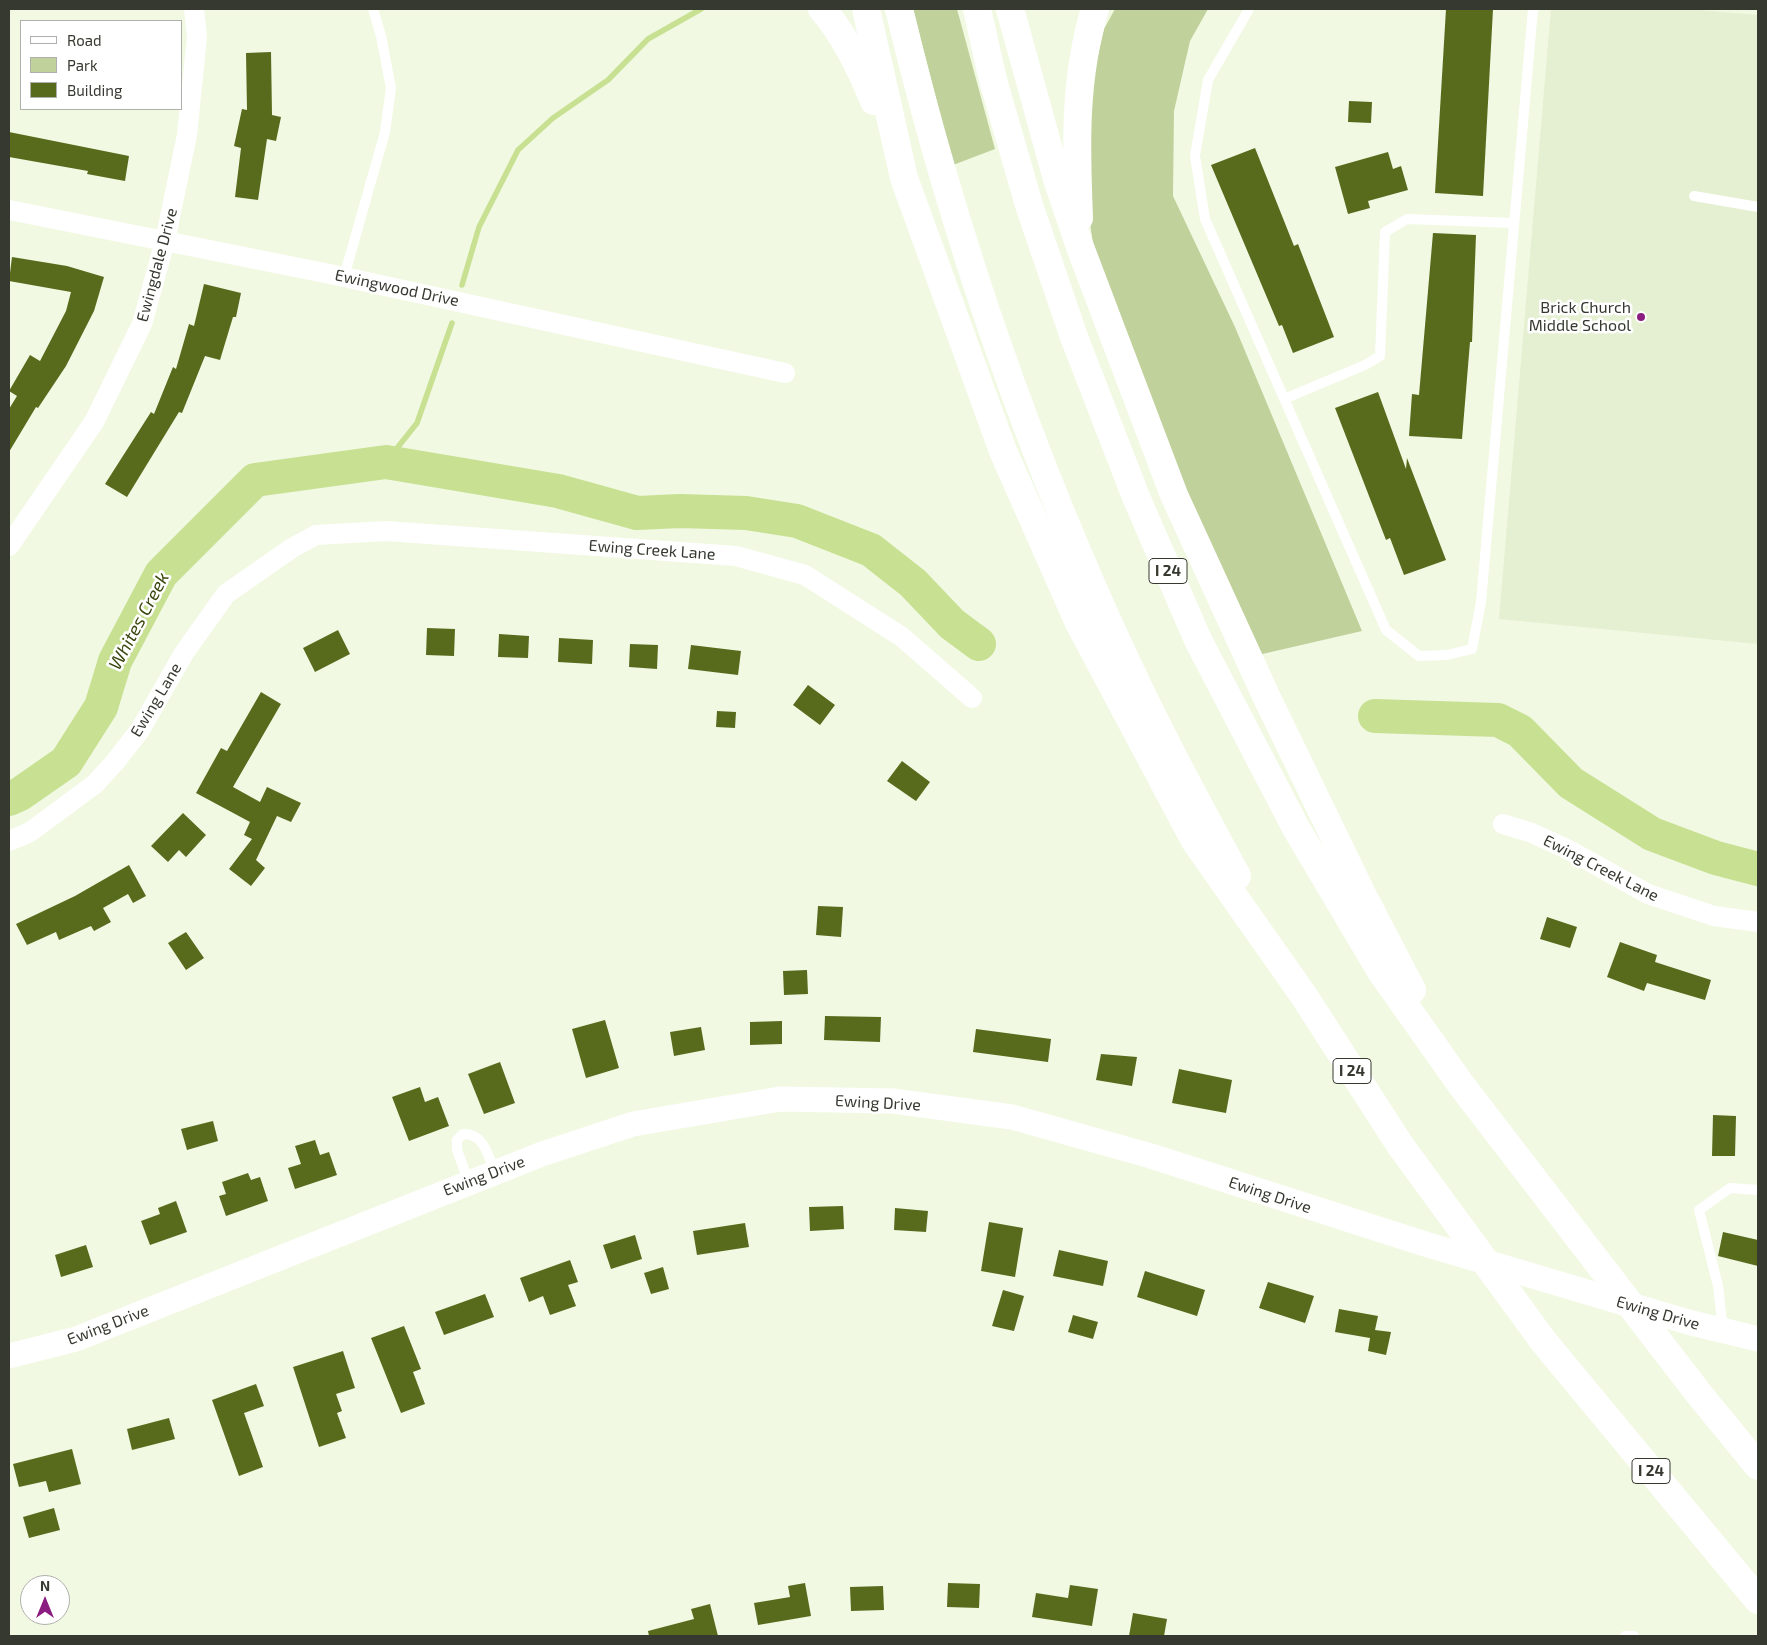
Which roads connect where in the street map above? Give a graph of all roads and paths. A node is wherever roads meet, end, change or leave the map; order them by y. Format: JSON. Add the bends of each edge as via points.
{"nodes":[{"id":1,"x":194,"y":9,"type":"edge"},
{"id":2,"x":373,"y":9,"type":"edge"},
{"id":3,"x":822,"y":9,"type":"edge"},
{"id":4,"x":866,"y":9,"type":"edge"},
{"id":5,"x":899,"y":9,"type":"edge"},
{"id":6,"x":977,"y":9,"type":"edge"},
{"id":7,"x":1010,"y":9,"type":"edge"},
{"id":8,"x":1095,"y":9,"type":"edge"},
{"id":9,"x":1249,"y":9,"type":"edge"},
{"id":10,"x":1533,"y":9,"type":"edge"},
{"id":11,"x":904,"y":178,"type":"junction"},
{"id":12,"x":1694,"y":196,"type":"dead end"},
{"id":13,"x":1758,"y":207,"type":"edge"},
{"id":14,"x":9,"y":210,"type":"edge"},
{"id":15,"x":1514,"y":223,"type":"junction"},
{"id":16,"x":165,"y":241,"type":"junction"},
{"id":17,"x":1080,"y":247,"type":"junction"},
{"id":18,"x":344,"y":277,"type":"junction"},
{"id":19,"x":784,"y":373,"type":"dead end"},
{"id":20,"x":1284,"y":399,"type":"junction"},
{"id":21,"x":9,"y":546,"type":"edge"},
{"id":22,"x":292,"y":548,"type":"joint"},
{"id":23,"x":972,"y":698,"type":"dead end"},
{"id":24,"x":1504,"y":824,"type":"dead end"},
{"id":25,"x":9,"y":841,"type":"edge"},
{"id":26,"x":1758,"y":922,"type":"edge"},
{"id":27,"x":1304,"y":996,"type":"junction"},
{"id":28,"x":1462,"y":1086,"type":"junction"},
{"id":29,"x":495,"y":1172,"type":"junction"},
{"id":30,"x":469,"y":1182,"type":"junction"},
{"id":31,"x":1758,"y":1190,"type":"edge"},
{"id":32,"x":1723,"y":1330,"type":"junction"},
{"id":33,"x":1758,"y":1339,"type":"edge"},
{"id":34,"x":9,"y":1356,"type":"edge"},
{"id":35,"x":1758,"y":1466,"type":"edge"},
{"id":36,"x":1758,"y":1600,"type":"edge"},
{"id":37,"x":1625,"y":1636,"type":"edge"},
{"id":38,"x":1634,"y":1636,"type":"edge"}],
"edges":[{"from":1,"to":16,"type":"street","name":"Ewingdale Drive","via":[[197,37],[187,135]]},
{"from":2,"to":18,"type":"lane","via":[[390,88],[385,132]]},
{"from":3,"to":11,"type":"highway","via":[[862,72]]},
{"from":4,"to":11,"type":"highway"},
{"from":5,"to":27,"type":"highway","number":"I 24","via":[[952,204],[992,329],[1043,469],[1127,663],[1190,790]]},
{"from":6,"to":28,"type":"highway","number":"I 24","via":[[1029,205],[1074,337],[1136,497],[1198,640],[1296,828],[1372,956]]},
{"from":7,"to":17,"type":"highway","via":[[1057,180]]},
{"from":8,"to":17,"type":"highway","via":[[1086,41],[1077,116]]},
{"from":9,"to":20,"type":"lane","via":[[1208,80],[1195,156],[1205,219]]},
{"from":10,"to":15,"type":"lane"},
{"from":11,"to":27,"type":"highway","via":[[1003,451],[1079,623],[1195,841]]},
{"from":12,"to":13,"type":"lane"},
{"from":14,"to":16,"type":"street","name":"Ewingwood Drive"},
{"from":15,"to":20,"type":"lane","via":[[1407,219],[1385,232],[1380,356]]},
{"from":15,"to":20,"type":"lane","via":[[1481,602],[1472,649],[1448,655],[1419,656],[1386,630]]},
{"from":16,"to":18,"type":"street","name":"Ewingwood Drive"},
{"from":16,"to":21,"type":"street","name":"Ewingdale Drive","via":[[142,324],[94,422]]},
{"from":17,"to":28,"type":"highway","via":[[1174,494],[1267,698],[1363,896]]},
{"from":18,"to":19,"type":"street","name":"Ewingwood Drive"},
{"from":22,"to":23,"type":"street","name":"Ewing Creek Lane","via":[[316,535],[386,531],[736,556],[806,575],[902,637]]},
{"from":22,"to":25,"type":"street","name":"Ewing Lane","via":[[226,594],[184,653],[140,730],[95,784],[30,832]]},
{"from":24,"to":26,"type":"street","name":"Ewing Creek Lane","via":[[1569,850],[1648,894],[1714,916]]},
{"from":27,"to":36,"type":"highway","number":"I 24","via":[[1400,1145],[1544,1342]]},
{"from":28,"to":35,"type":"highway","number":"I 24","via":[[1552,1206]]},
{"from":29,"to":30,"type":"street","name":"Ewing Drive"},
{"from":29,"to":30,"type":"lane","via":[[482,1142],[476,1136],[463,1134],[457,1140],[457,1150]]},
{"from":29,"to":32,"type":"street","name":"Ewing Drive","via":[[558,1148],[643,1122],[780,1099],[893,1101],[1012,1117],[1151,1156],[1424,1244]]},
{"from":30,"to":34,"type":"street","name":"Ewing Drive","via":[[76,1339]]},
{"from":31,"to":32,"type":"lane","via":[[1730,1188],[1699,1210],[1718,1286]]},
{"from":32,"to":33,"type":"street","name":"Ewing Drive"},
{"from":37,"to":38,"type":"lane"}]}
